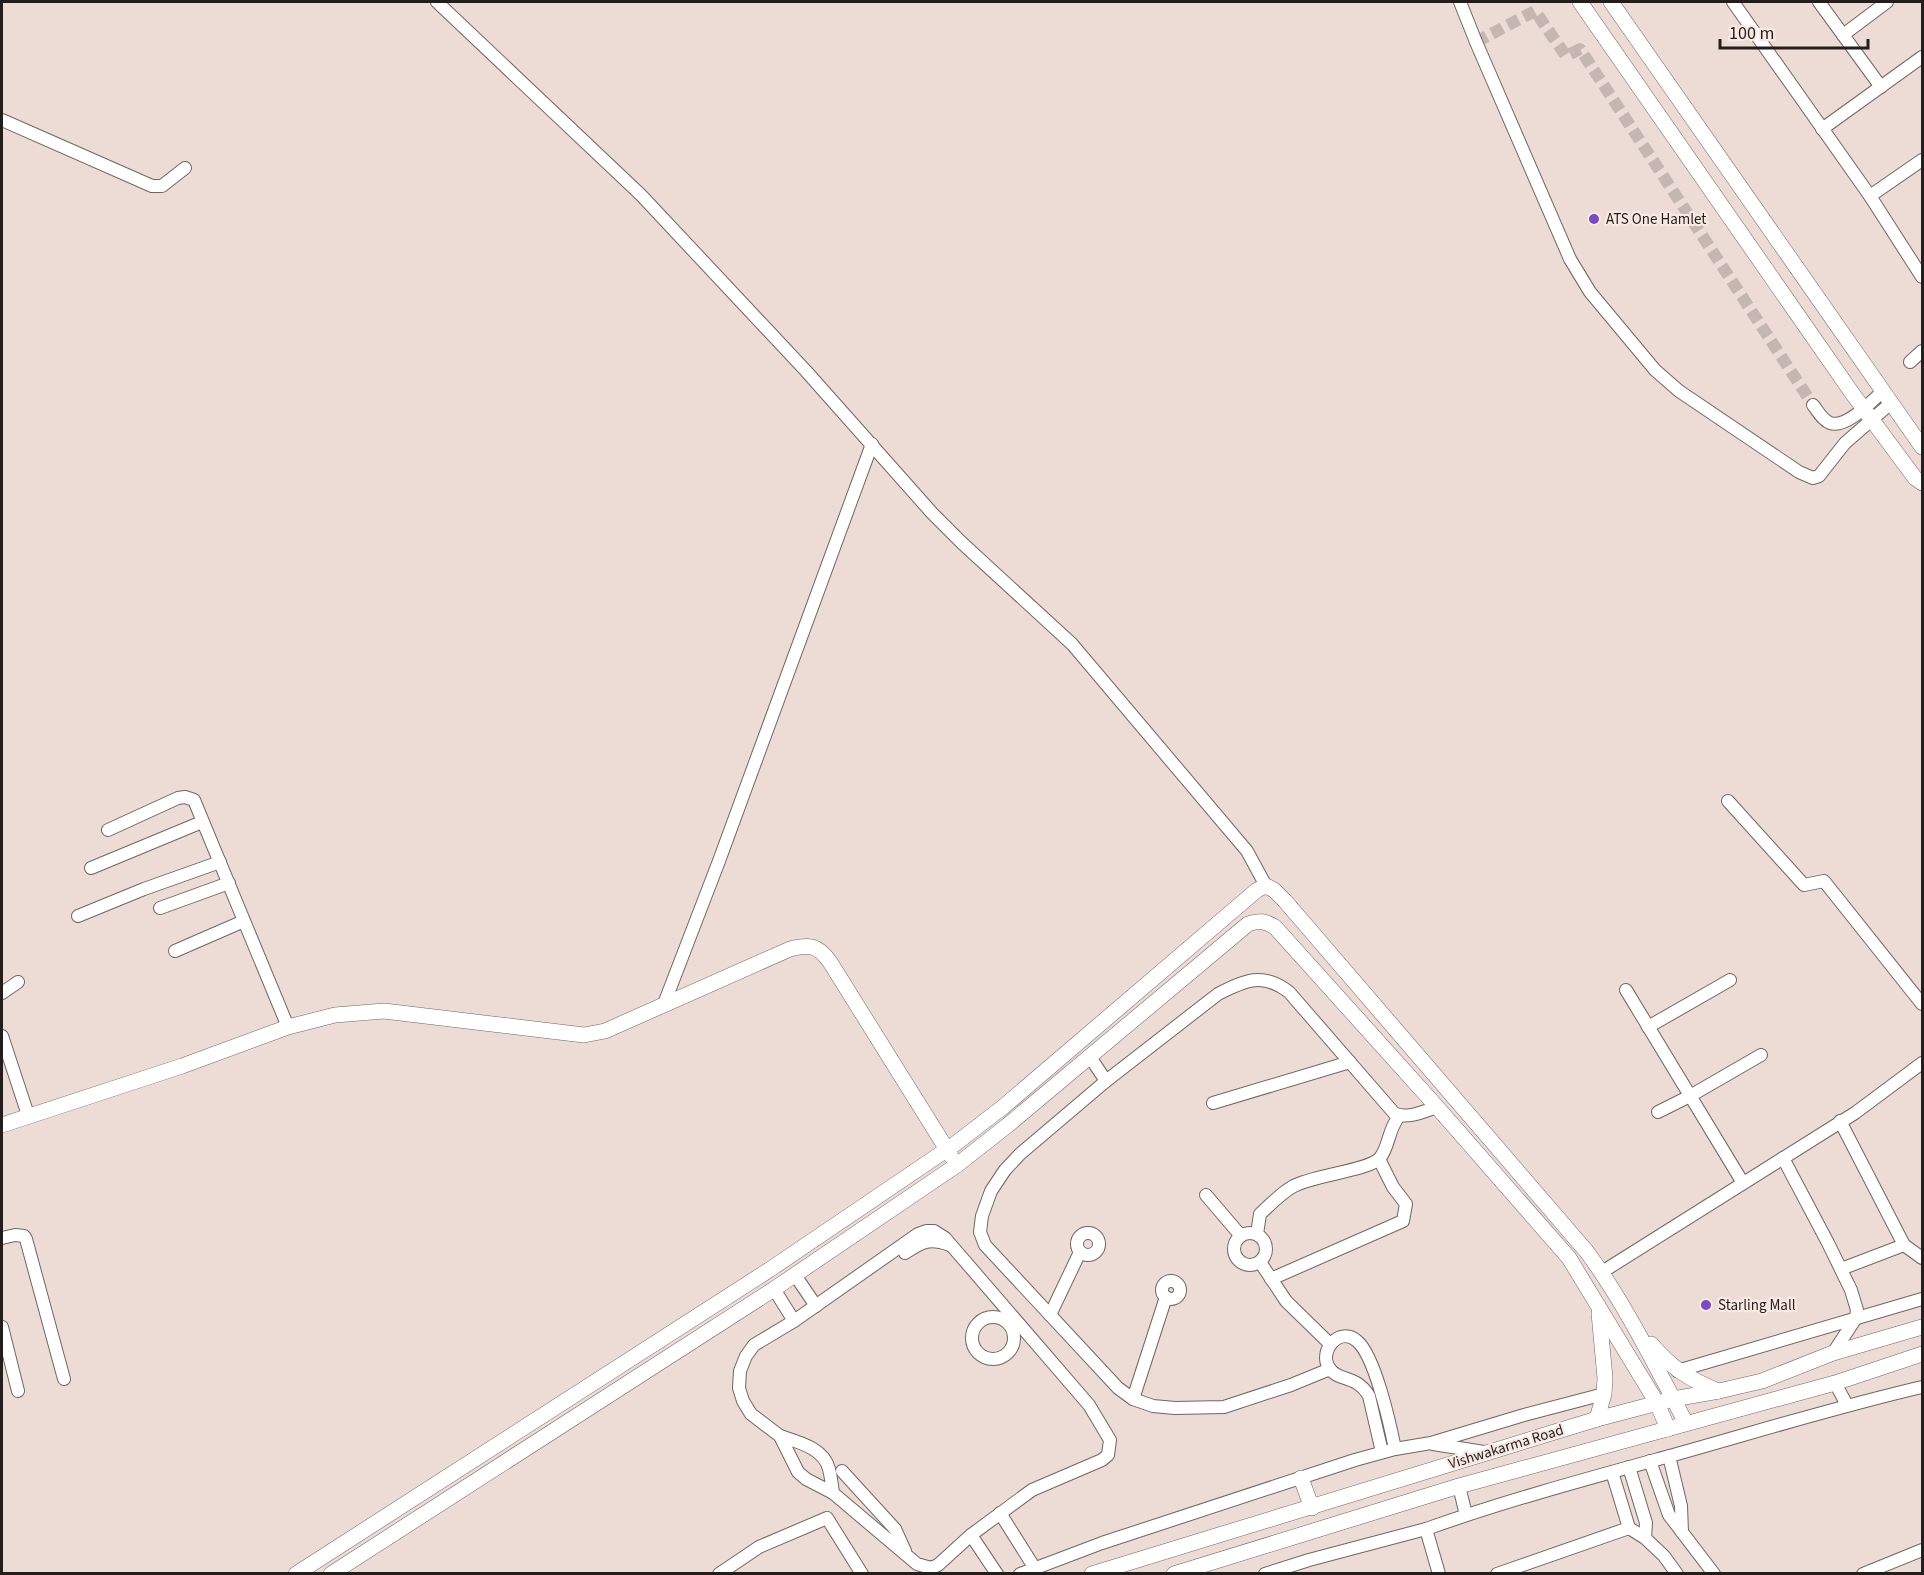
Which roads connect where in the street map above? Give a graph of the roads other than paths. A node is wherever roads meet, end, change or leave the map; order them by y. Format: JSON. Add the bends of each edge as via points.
{"nodes":[{"id":1,"x":437,"y":2,"type":"edge"},
{"id":2,"x":1460,"y":2,"type":"edge"},
{"id":3,"x":1580,"y":2,"type":"edge"},
{"id":4,"x":1611,"y":2,"type":"edge"},
{"id":5,"x":1733,"y":2,"type":"edge"},
{"id":6,"x":1819,"y":2,"type":"edge"},
{"id":7,"x":1887,"y":2,"type":"edge"},
{"id":8,"x":1843,"y":35,"type":"junction"},
{"id":9,"x":1923,"y":57,"type":"edge"},
{"id":10,"x":1881,"y":87,"type":"junction"},
{"id":11,"x":2,"y":120,"type":"edge"},
{"id":12,"x":1822,"y":129,"type":"junction"},
{"id":13,"x":1923,"y":160,"type":"edge"},
{"id":14,"x":185,"y":168,"type":"dead end"},
{"id":15,"x":1870,"y":196,"type":"junction"},
{"id":16,"x":1923,"y":277,"type":"edge"},
{"id":17,"x":1923,"y":351,"type":"edge"},
{"id":18,"x":1910,"y":362,"type":"dead end"},
{"id":19,"x":1887,"y":397,"type":"junction"},
{"id":20,"x":1813,"y":405,"type":"tunnel mouth"},
{"id":21,"x":1868,"y":414,"type":"junction"},
{"id":22,"x":872,"y":444,"type":"junction"},
{"id":23,"x":1923,"y":447,"type":"edge"},
{"id":24,"x":1923,"y":483,"type":"edge"},
{"id":25,"x":1728,"y":801,"type":"dead end"},
{"id":26,"x":202,"y":822,"type":"junction"},
{"id":27,"x":108,"y":830,"type":"dead end"},
{"id":28,"x":220,"y":862,"type":"junction"},
{"id":29,"x":92,"y":868,"type":"dead end"},
{"id":30,"x":229,"y":883,"type":"junction"},
{"id":31,"x":1266,"y":886,"type":"junction"},
{"id":32,"x":160,"y":908,"type":"dead end"},
{"id":33,"x":78,"y":916,"type":"dead end"},
{"id":34,"x":244,"y":921,"type":"junction"},
{"id":35,"x":175,"y":951,"type":"dead end"},
{"id":36,"x":1730,"y":980,"type":"dead end"},
{"id":37,"x":18,"y":982,"type":"dead end"},
{"id":38,"x":1626,"y":990,"type":"dead end"},
{"id":39,"x":2,"y":993,"type":"edge"},
{"id":40,"x":664,"y":1004,"type":"junction"},
{"id":41,"x":1923,"y":1004,"type":"edge"},
{"id":42,"x":288,"y":1027,"type":"junction"},
{"id":43,"x":1648,"y":1027,"type":"junction"},
{"id":44,"x":2,"y":1036,"type":"edge"},
{"id":45,"x":1761,"y":1055,"type":"dead end"},
{"id":46,"x":1090,"y":1057,"type":"junction"},
{"id":47,"x":1350,"y":1062,"type":"junction"},
{"id":48,"x":1923,"y":1063,"type":"edge"},
{"id":49,"x":1106,"y":1081,"type":"junction"},
{"id":50,"x":1690,"y":1096,"type":"junction"},
{"id":51,"x":1213,"y":1103,"type":"dead end"},
{"id":52,"x":1437,"y":1107,"type":"junction"},
{"id":53,"x":1658,"y":1112,"type":"dead end"},
{"id":54,"x":28,"y":1115,"type":"junction"},
{"id":55,"x":1399,"y":1116,"type":"junction"},
{"id":56,"x":1840,"y":1121,"type":"junction"},
{"id":57,"x":2,"y":1125,"type":"edge"},
{"id":58,"x":942,"y":1141,"type":"junction"},
{"id":59,"x":1783,"y":1158,"type":"junction"},
{"id":60,"x":1379,"y":1159,"type":"junction"},
{"id":61,"x":957,"y":1165,"type":"junction"},
{"id":62,"x":1743,"y":1183,"type":"junction"},
{"id":63,"x":1206,"y":1195,"type":"dead end"},
{"id":64,"x":1257,"y":1234,"type":"junction"},
{"id":65,"x":1241,"y":1236,"type":"junction"},
{"id":66,"x":2,"y":1238,"type":"edge"},
{"id":67,"x":951,"y":1245,"type":"junction"},
{"id":68,"x":1904,"y":1245,"type":"junction"},
{"id":69,"x":1080,"y":1252,"type":"dead end"},
{"id":70,"x":1923,"y":1258,"type":"edge"},
{"id":71,"x":1260,"y":1262,"type":"junction"},
{"id":72,"x":884,"y":1268,"type":"dead end"},
{"id":73,"x":1841,"y":1269,"type":"junction"},
{"id":74,"x":1602,"y":1272,"type":"junction"},
{"id":75,"x":795,"y":1275,"type":"junction"},
{"id":76,"x":1271,"y":1280,"type":"junction"},
{"id":77,"x":774,"y":1289,"type":"junction"},
{"id":78,"x":1166,"y":1297,"type":"dead end"},
{"id":79,"x":1923,"y":1299,"type":"edge"},
{"id":80,"x":816,"y":1305,"type":"junction"},
{"id":81,"x":1598,"y":1306,"type":"junction"},
{"id":82,"x":1856,"y":1310,"type":"junction"},
{"id":83,"x":1001,"y":1312,"type":"junction"},
{"id":84,"x":1050,"y":1315,"type":"junction"},
{"id":85,"x":794,"y":1321,"type":"junction"},
{"id":86,"x":1633,"y":1323,"type":"junction"},
{"id":87,"x":2,"y":1327,"type":"edge"},
{"id":88,"x":1923,"y":1327,"type":"edge"},
{"id":89,"x":1019,"y":1334,"type":"junction"},
{"id":90,"x":1330,"y":1344,"type":"junction"},
{"id":91,"x":1833,"y":1353,"type":"junction"},
{"id":92,"x":1923,"y":1354,"type":"edge"},
{"id":93,"x":1330,"y":1369,"type":"junction"},
{"id":94,"x":1677,"y":1371,"type":"junction"},
{"id":95,"x":64,"y":1379,"type":"dead end"},
{"id":96,"x":1835,"y":1383,"type":"junction"},
{"id":97,"x":1923,"y":1387,"type":"edge"},
{"id":98,"x":18,"y":1391,"type":"dead end"},
{"id":99,"x":1719,"y":1391,"type":"junction"},
{"id":100,"x":1604,"y":1394,"type":"junction"},
{"id":101,"x":1133,"y":1399,"type":"junction"},
{"id":102,"x":1673,"y":1399,"type":"junction"},
{"id":103,"x":1657,"y":1403,"type":"junction"},
{"id":104,"x":1847,"y":1405,"type":"junction"},
{"id":105,"x":1597,"y":1419,"type":"junction"},
{"id":106,"x":1686,"y":1423,"type":"junction"},
{"id":107,"x":1668,"y":1429,"type":"junction"},
{"id":108,"x":780,"y":1436,"type":"junction"},
{"id":109,"x":1431,"y":1443,"type":"junction"},
{"id":110,"x":1395,"y":1449,"type":"junction"},
{"id":111,"x":1382,"y":1452,"type":"junction"},
{"id":112,"x":1485,"y":1453,"type":"junction"},
{"id":113,"x":1669,"y":1456,"type":"junction"},
{"id":114,"x":1650,"y":1461,"type":"junction"},
{"id":115,"x":1629,"y":1467,"type":"junction"},
{"id":116,"x":842,"y":1471,"type":"dead end"},
{"id":117,"x":1612,"y":1472,"type":"junction"},
{"id":118,"x":1301,"y":1478,"type":"junction"},
{"id":119,"x":1459,"y":1486,"type":"junction"},
{"id":120,"x":833,"y":1493,"type":"junction"},
{"id":121,"x":1312,"y":1508,"type":"junction"},
{"id":122,"x":1000,"y":1513,"type":"junction"},
{"id":123,"x":1466,"y":1515,"type":"junction"},
{"id":124,"x":1629,"y":1528,"type":"junction"},
{"id":125,"x":1426,"y":1529,"type":"junction"},
{"id":126,"x":1682,"y":1532,"type":"junction"},
{"id":127,"x":971,"y":1535,"type":"junction"},
{"id":128,"x":1645,"y":1538,"type":"junction"},
{"id":129,"x":1923,"y":1550,"type":"edge"},
{"id":130,"x":906,"y":1555,"type":"junction"},
{"id":131,"x":1034,"y":1567,"type":"junction"},
{"id":132,"x":1437,"y":1568,"type":"edge"},
{"id":133,"x":296,"y":1574,"type":"edge"},
{"id":134,"x":331,"y":1574,"type":"edge"},
{"id":135,"x":718,"y":1574,"type":"edge"},
{"id":136,"x":862,"y":1574,"type":"edge"},
{"id":137,"x":997,"y":1574,"type":"edge"},
{"id":138,"x":1020,"y":1574,"type":"edge"},
{"id":139,"x":1092,"y":1574,"type":"edge"},
{"id":140,"x":1174,"y":1574,"type":"edge"},
{"id":141,"x":1265,"y":1574,"type":"edge"},
{"id":142,"x":1497,"y":1574,"type":"edge"},
{"id":143,"x":1677,"y":1574,"type":"edge"},
{"id":144,"x":1714,"y":1574,"type":"edge"},
{"id":145,"x":1863,"y":1574,"type":"edge"}],
"edges":[{"from":1,"to":22,"type":"street","via":[[641,195]]},
{"from":2,"to":21,"type":"street","via":[[1570,259],[1590,292],[1655,370],[1679,391],[1813,478],[1819,476]]},
{"from":3,"to":21,"type":"street"},
{"from":4,"to":19,"type":"street"},
{"from":5,"to":12,"type":"street"},
{"from":6,"to":8,"type":"street"},
{"from":7,"to":8,"type":"street"},
{"from":8,"to":10,"type":"street"},
{"from":9,"to":10,"type":"street"},
{"from":10,"to":12,"type":"street"},
{"from":11,"to":14,"type":"street","via":[[152,186],[162,186]]},
{"from":12,"to":15,"type":"street"},
{"from":13,"to":15,"type":"street"},
{"from":15,"to":16,"type":"street"},
{"from":17,"to":18,"type":"street"},
{"from":19,"to":21,"type":"street"},
{"from":19,"to":23,"type":"street"},
{"from":20,"to":21,"type":"street","via":[[1826,421],[1836,424]]},
{"from":21,"to":24,"type":"street","via":[[1915,478]]},
{"from":22,"to":31,"type":"street","via":[[932,513],[1072,644],[1247,851]]},
{"from":22,"to":40,"type":"street"},
{"from":25,"to":41,"type":"street","via":[[1804,885],[1824,880]]},
{"from":26,"to":27,"type":"street","via":[[194,800],[185,796]]},
{"from":26,"to":28,"type":"street"},
{"from":26,"to":29,"type":"street"},
{"from":28,"to":30,"type":"street"},
{"from":28,"to":33,"type":"street"},
{"from":30,"to":32,"type":"street"},
{"from":30,"to":34,"type":"street"},
{"from":31,"to":58,"type":"street","via":[[1003,1107]]},
{"from":31,"to":74,"type":"street","via":[[1285,901]]},
{"from":34,"to":35,"type":"street"},
{"from":34,"to":42,"type":"street"},
{"from":36,"to":43,"type":"street"},
{"from":37,"to":39,"type":"street"},
{"from":38,"to":43,"type":"street"},
{"from":40,"to":42,"type":"street","via":[[605,1031],[584,1035],[384,1011],[335,1015]]},
{"from":40,"to":58,"type":"street","via":[[790,950],[813,946],[824,952]]},
{"from":42,"to":54,"type":"street"},
{"from":43,"to":50,"type":"street"},
{"from":44,"to":54,"type":"street"},
{"from":45,"to":50,"type":"street"},
{"from":46,"to":49,"type":"street"},
{"from":46,"to":52,"type":"street","via":[[1248,924],[1265,921],[1275,927]]},
{"from":46,"to":61,"type":"street"},
{"from":47,"to":49,"type":"street","via":[[1288,992],[1263,979],[1218,994]]},
{"from":47,"to":51,"type":"street"},
{"from":47,"to":55,"type":"street"},
{"from":48,"to":56,"type":"street"},
{"from":49,"to":84,"type":"street","via":[[1012,1162],[991,1191],[982,1216],[980,1232],[984,1245]]},
{"from":50,"to":53,"type":"street"},
{"from":50,"to":62,"type":"street"},
{"from":52,"to":55,"type":"street"},
{"from":52,"to":81,"type":"street","via":[[1569,1258]]},
{"from":54,"to":57,"type":"street"},
{"from":55,"to":60,"type":"street"},
{"from":56,"to":59,"type":"street"},
{"from":56,"to":68,"type":"street"},
{"from":58,"to":61,"type":"street"},
{"from":58,"to":133,"type":"street","via":[[769,1270]]},
{"from":59,"to":62,"type":"street"},
{"from":59,"to":73,"type":"street"},
{"from":60,"to":64,"type":"street","via":[[1292,1187],[1260,1214]]},
{"from":60,"to":76,"type":"street","via":[[1406,1204],[1403,1221]]},
{"from":61,"to":75,"type":"street"},
{"from":62,"to":74,"type":"street"},
{"from":63,"to":65,"type":"street"},
{"from":64,"to":65,"type":"street"},
{"from":64,"to":71,"type":"street","via":[[1266,1247]]},
{"from":65,"to":71,"type":"street","via":[[1234,1248],[1237,1258],[1251,1264]]},
{"from":66,"to":95,"type":"street","via":[[20,1235],[26,1239]]},
{"from":67,"to":72,"type":"street","via":[[929,1240]]},
{"from":67,"to":80,"type":"street","via":[[934,1231],[918,1234]]},
{"from":67,"to":83,"type":"street"},
{"from":68,"to":70,"type":"street"},
{"from":68,"to":73,"type":"street"},
{"from":69,"to":84,"type":"street"},
{"from":71,"to":76,"type":"street"},
{"from":73,"to":82,"type":"street"},
{"from":74,"to":86,"type":"street"},
{"from":75,"to":77,"type":"street"},
{"from":75,"to":80,"type":"street"},
{"from":76,"to":90,"type":"street"},
{"from":77,"to":85,"type":"street"},
{"from":77,"to":134,"type":"street"},
{"from":78,"to":101,"type":"street"},
{"from":79,"to":82,"type":"street"},
{"from":80,"to":85,"type":"street"},
{"from":81,"to":100,"type":"street"},
{"from":81,"to":103,"type":"street"},
{"from":82,"to":91,"type":"street"},
{"from":82,"to":94,"type":"street"},
{"from":83,"to":89,"type":"street"},
{"from":83,"to":89,"type":"street","via":[[974,1328],[976,1350],[986,1357],[1003,1356]]},
{"from":84,"to":101,"type":"street"},
{"from":85,"to":108,"type":"street","via":[[754,1345],[740,1371],[743,1401],[752,1414]]},
{"from":86,"to":94,"type":"street"},
{"from":86,"to":102,"type":"street"},
{"from":87,"to":98,"type":"street"},
{"from":88,"to":91,"type":"street","name":"Vishwakarma Road"},
{"from":89,"to":122,"type":"street","via":[[1089,1405],[1110,1440],[1110,1448],[1102,1460],[1032,1490]]},
{"from":90,"to":93,"type":"street","via":[[1326,1362]]},
{"from":90,"to":110,"type":"street","via":[[1343,1336],[1359,1342],[1364,1350],[1381,1391]]},
{"from":91,"to":99,"type":"street","name":"Vishwakarma Road","via":[[1762,1381]]},
{"from":92,"to":96,"type":"street","name":"Vishwakarma Road"},
{"from":93,"to":101,"type":"street","via":[[1224,1407],[1174,1408]]},
{"from":93,"to":111,"type":"street","via":[[1338,1376],[1356,1381],[1366,1391]]},
{"from":94,"to":99,"type":"street"},
{"from":96,"to":104,"type":"street"},
{"from":96,"to":106,"type":"street","name":"Vishwakarma Road"},
{"from":97,"to":104,"type":"street"},
{"from":99,"to":102,"type":"street","name":"Vishwakarma Road"},
{"from":100,"to":105,"type":"street"},
{"from":100,"to":109,"type":"street"},
{"from":102,"to":103,"type":"street","name":"Vishwakarma Road"},
{"from":102,"to":106,"type":"street"},
{"from":103,"to":105,"type":"street","name":"Vishwakarma Road"},
{"from":103,"to":107,"type":"street"},
{"from":104,"to":113,"type":"street"},
{"from":105,"to":112,"type":"street","name":"Vishwakarma Road"},
{"from":106,"to":107,"type":"street","name":"Vishwakarma Road"},
{"from":107,"to":119,"type":"street","name":"Vishwakarma Road"},
{"from":108,"to":120,"type":"street","via":[[798,1472]]},
{"from":108,"to":120,"type":"street","via":[[813,1448],[825,1460]]},
{"from":109,"to":110,"type":"street"},
{"from":109,"to":112,"type":"street"},
{"from":110,"to":111,"type":"street"},
{"from":111,"to":118,"type":"street"},
{"from":112,"to":121,"type":"street","name":"Vishwakarma Road"},
{"from":113,"to":114,"type":"street"},
{"from":113,"to":126,"type":"street","via":[[1681,1506]]},
{"from":114,"to":115,"type":"street"},
{"from":114,"to":126,"type":"street","via":[[1665,1508]]},
{"from":115,"to":117,"type":"street"},
{"from":115,"to":128,"type":"street","via":[[1646,1523]]},
{"from":116,"to":130,"type":"street","via":[[895,1529]]},
{"from":117,"to":123,"type":"street"},
{"from":117,"to":124,"type":"street"},
{"from":118,"to":121,"type":"street"},
{"from":118,"to":131,"type":"street"},
{"from":119,"to":123,"type":"street"},
{"from":119,"to":140,"type":"street","name":"Vishwakarma Road"},
{"from":120,"to":130,"type":"street"},
{"from":121,"to":139,"type":"street","name":"Vishwakarma Road"},
{"from":122,"to":127,"type":"street"},
{"from":122,"to":131,"type":"street"},
{"from":123,"to":125,"type":"street"},
{"from":124,"to":128,"type":"street"},
{"from":124,"to":142,"type":"street"},
{"from":125,"to":132,"type":"street"},
{"from":125,"to":141,"type":"street"},
{"from":126,"to":144,"type":"street"},
{"from":127,"to":130,"type":"street","via":[[931,1568]]},
{"from":127,"to":137,"type":"street"},
{"from":128,"to":143,"type":"street"},
{"from":129,"to":145,"type":"street"},
{"from":131,"to":138,"type":"street"},
{"from":135,"to":136,"type":"street","via":[[759,1547],[827,1518]]}]}
